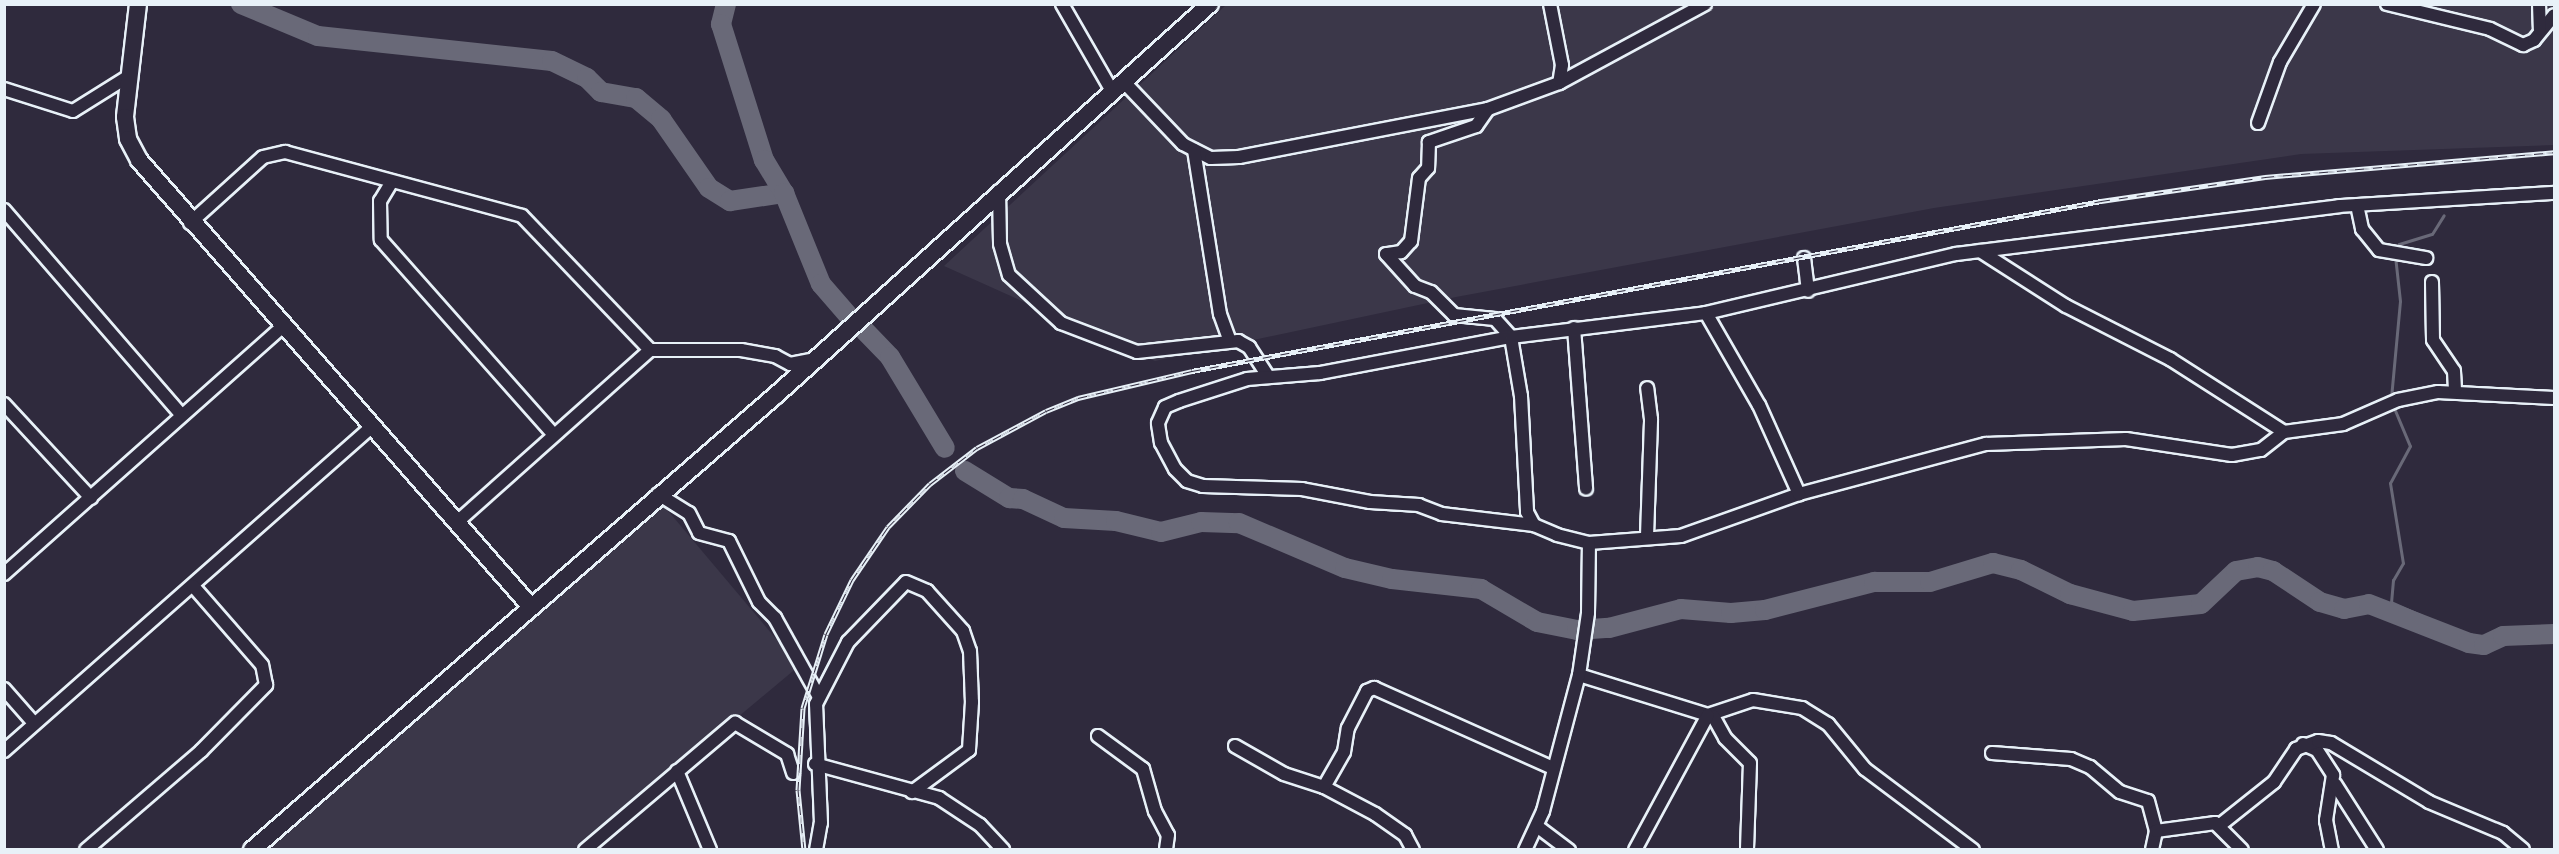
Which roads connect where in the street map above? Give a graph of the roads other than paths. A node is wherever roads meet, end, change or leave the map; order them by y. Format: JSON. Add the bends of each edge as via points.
{"nodes":[{"id":1,"x":138,"y":4,"type":"edge"},
{"id":2,"x":1062,"y":4,"type":"edge"},
{"id":3,"x":1210,"y":4,"type":"edge"},
{"id":4,"x":1550,"y":4,"type":"edge"},
{"id":5,"x":1705,"y":4,"type":"edge"},
{"id":6,"x":2314,"y":4,"type":"edge"},
{"id":7,"x":2387,"y":4,"type":"edge"},
{"id":8,"x":2539,"y":4,"type":"edge"},
{"id":9,"x":2554,"y":15,"type":"edge"},
{"id":10,"x":2540,"y":29,"type":"junction"},
{"id":11,"x":129,"y":76,"type":"junction"},
{"id":12,"x":1559,"y":83,"type":"junction"},
{"id":13,"x":1118,"y":86,"type":"junction"},
{"id":14,"x":4,"y":89,"type":"edge"},
{"id":15,"x":1488,"y":109,"type":"junction"},
{"id":16,"x":2258,"y":123,"type":"dead end"},
{"id":17,"x":1194,"y":150,"type":"junction"},
{"id":18,"x":391,"y":183,"type":"junction"},
{"id":19,"x":999,"y":191,"type":"junction"},
{"id":20,"x":2554,"y":193,"type":"edge"},
{"id":21,"x":2357,"y":205,"type":"junction"},
{"id":22,"x":4,"y":210,"type":"edge"},
{"id":23,"x":190,"y":223,"type":"junction"},
{"id":24,"x":1980,"y":251,"type":"junction"},
{"id":25,"x":1804,"y":258,"type":"dead end"},
{"id":26,"x":2426,"y":258,"type":"dead end"},
{"id":27,"x":2432,"y":282,"type":"dead end"},
{"id":28,"x":1808,"y":291,"type":"junction"},
{"id":29,"x":1706,"y":314,"type":"junction"},
{"id":30,"x":283,"y":326,"type":"junction"},
{"id":31,"x":1574,"y":328,"type":"junction"},
{"id":32,"x":1511,"y":337,"type":"junction"},
{"id":33,"x":1229,"y":339,"type":"junction"},
{"id":34,"x":650,"y":350,"type":"junction"},
{"id":35,"x":816,"y":359,"type":"junction"},
{"id":36,"x":1268,"y":376,"type":"junction"},
{"id":37,"x":1647,"y":388,"type":"dead end"},
{"id":38,"x":2455,"y":391,"type":"junction"},
{"id":39,"x":2554,"y":398,"type":"edge"},
{"id":40,"x":4,"y":404,"type":"edge"},
{"id":41,"x":181,"y":414,"type":"junction"},
{"id":42,"x":371,"y":428,"type":"junction"},
{"id":43,"x":2284,"y":432,"type":"junction"},
{"id":44,"x":553,"y":434,"type":"junction"},
{"id":45,"x":1586,"y":489,"type":"dead end"},
{"id":46,"x":658,"y":494,"type":"junction"},
{"id":47,"x":1799,"y":494,"type":"junction"},
{"id":48,"x":91,"y":498,"type":"junction"},
{"id":49,"x":456,"y":523,"type":"junction"},
{"id":50,"x":1534,"y":525,"type":"junction"},
{"id":51,"x":1647,"y":536,"type":"junction"},
{"id":52,"x":1589,"y":543,"type":"junction"},
{"id":53,"x":4,"y":574,"type":"edge"},
{"id":54,"x":193,"y":586,"type":"junction"},
{"id":55,"x":531,"y":607,"type":"junction"},
{"id":56,"x":1579,"y":675,"type":"junction"},
{"id":57,"x":4,"y":689,"type":"edge"},
{"id":58,"x":819,"y":697,"type":"junction"},
{"id":59,"x":1710,"y":715,"type":"junction"},
{"id":60,"x":33,"y":722,"type":"junction"},
{"id":61,"x":1098,"y":736,"type":"dead end"},
{"id":62,"x":2302,"y":744,"type":"junction"},
{"id":63,"x":1235,"y":746,"type":"dead end"},
{"id":64,"x":4,"y":751,"type":"edge"},
{"id":65,"x":1992,"y":753,"type":"dead end"},
{"id":66,"x":815,"y":764,"type":"junction"},
{"id":67,"x":1553,"y":768,"type":"junction"},
{"id":68,"x":677,"y":771,"type":"junction"},
{"id":69,"x":793,"y":773,"type":"dead end"},
{"id":70,"x":2335,"y":784,"type":"junction"},
{"id":71,"x":1324,"y":787,"type":"junction"},
{"id":72,"x":912,"y":792,"type":"junction"},
{"id":73,"x":2220,"y":825,"type":"junction"},
{"id":74,"x":1538,"y":827,"type":"junction"},
{"id":75,"x":2156,"y":831,"type":"junction"},
{"id":76,"x":86,"y":849,"type":"edge"},
{"id":77,"x":252,"y":849,"type":"edge"},
{"id":78,"x":585,"y":849,"type":"edge"},
{"id":79,"x":710,"y":849,"type":"edge"},
{"id":80,"x":816,"y":849,"type":"edge"},
{"id":81,"x":1003,"y":849,"type":"edge"},
{"id":82,"x":1166,"y":849,"type":"edge"},
{"id":83,"x":1413,"y":849,"type":"edge"},
{"id":84,"x":1525,"y":849,"type":"edge"},
{"id":85,"x":1569,"y":849,"type":"edge"},
{"id":86,"x":1635,"y":849,"type":"edge"},
{"id":87,"x":1747,"y":849,"type":"edge"},
{"id":88,"x":1970,"y":849,"type":"edge"},
{"id":89,"x":2152,"y":849,"type":"edge"},
{"id":90,"x":2242,"y":849,"type":"edge"},
{"id":91,"x":2332,"y":849,"type":"edge"},
{"id":92,"x":2377,"y":849,"type":"edge"},
{"id":93,"x":2523,"y":849,"type":"edge"}],
"edges":[{"from":1,"to":11,"type":"main road"},
{"from":2,"to":13,"type":"street"},
{"from":3,"to":13,"type":"main road"},
{"from":4,"to":12,"type":"street","via":[[1562,65]]},
{"from":5,"to":12,"type":"street"},
{"from":6,"to":16,"type":"street","via":[[2280,62]]},
{"from":7,"to":10,"type":"street","via":[[2490,29],[2523,45],[2529,45]]},
{"from":8,"to":10,"type":"street"},
{"from":9,"to":10,"type":"street"},
{"from":11,"to":14,"type":"street","via":[[73,111]]},
{"from":11,"to":23,"type":"main road","via":[[128,139]]},
{"from":12,"to":15,"type":"street"},
{"from":13,"to":17,"type":"street"},
{"from":13,"to":19,"type":"main road"},
{"from":15,"to":17,"type":"street","via":[[1239,157],[1211,158]]},
{"from":15,"to":32,"type":"street","via":[[1476,126],[1429,141],[1428,168],[1419,178],[1411,242],[1401,252],[1386,254],[1415,286],[1431,292],[1454,315],[1495,319]]},
{"from":17,"to":33,"type":"street","via":[[1220,314]]},
{"from":18,"to":23,"type":"street","via":[[274,152]]},
{"from":18,"to":34,"type":"street","via":[[522,216]]},
{"from":18,"to":44,"type":"street","via":[[380,201],[381,240]]},
{"from":19,"to":33,"type":"street","via":[[1000,244],[1009,275],[1061,324],[1137,352]]},
{"from":19,"to":35,"type":"main road"},
{"from":20,"to":21,"type":"street"},
{"from":21,"to":24,"type":"street"},
{"from":21,"to":26,"type":"street","via":[[2358,219],[2372,243],[2401,257]]},
{"from":22,"to":41,"type":"street"},
{"from":23,"to":30,"type":"main road"},
{"from":24,"to":28,"type":"street"},
{"from":24,"to":43,"type":"street","via":[[2066,306],[2170,359]]},
{"from":25,"to":28,"type":"street"},
{"from":27,"to":38,"type":"street","via":[[2433,340],[2454,371]]},
{"from":28,"to":29,"type":"street"},
{"from":29,"to":31,"type":"street"},
{"from":29,"to":47,"type":"street","via":[[1759,405]]},
{"from":30,"to":41,"type":"street"},
{"from":30,"to":42,"type":"main road"},
{"from":31,"to":32,"type":"street"},
{"from":31,"to":45,"type":"street"},
{"from":32,"to":36,"type":"street","via":[[1331,372]]},
{"from":32,"to":50,"type":"street","via":[[1521,396],[1526,500]]},
{"from":33,"to":36,"type":"street","via":[[1249,346]]},
{"from":34,"to":35,"type":"street","via":[[741,350],[776,356],[790,364]]},
{"from":34,"to":44,"type":"street"},
{"from":35,"to":46,"type":"main road"},
{"from":36,"to":50,"type":"street","via":[[1179,401],[1160,414],[1161,443],[1187,481],[1215,487],[1302,489],[1386,505],[1419,505],[1442,514]]},
{"from":37,"to":51,"type":"street","via":[[1651,418]]},
{"from":38,"to":39,"type":"street"},
{"from":38,"to":43,"type":"street","via":[[2398,400],[2343,424]]},
{"from":40,"to":48,"type":"street"},
{"from":41,"to":48,"type":"street"},
{"from":42,"to":49,"type":"main road"},
{"from":42,"to":54,"type":"street"},
{"from":43,"to":47,"type":"street","via":[[2261,450],[2244,454],[2126,439],[1986,444]]},
{"from":44,"to":49,"type":"street"},
{"from":46,"to":55,"type":"main road"},
{"from":46,"to":58,"type":"street","via":[[689,513],[699,533],[729,541],[759,602],[775,618]]},
{"from":47,"to":51,"type":"street","via":[[1681,536]]},
{"from":48,"to":53,"type":"street"},
{"from":49,"to":55,"type":"main road"},
{"from":50,"to":52,"type":"street"},
{"from":51,"to":52,"type":"street"},
{"from":52,"to":56,"type":"street","via":[[1587,632]]},
{"from":54,"to":60,"type":"street"},
{"from":54,"to":76,"type":"street","via":[[262,665],[267,686],[201,751]]},
{"from":55,"to":77,"type":"main road"},
{"from":56,"to":59,"type":"street"},
{"from":56,"to":67,"type":"street"},
{"from":57,"to":60,"type":"street"},
{"from":58,"to":66,"type":"street"},
{"from":58,"to":72,"type":"street","via":[[848,642],[906,582],[927,591],[943,606],[963,631],[969,651],[970,747]]},
{"from":59,"to":86,"type":"street"},
{"from":59,"to":87,"type":"street","via":[[1725,738],[1750,763]]},
{"from":59,"to":88,"type":"street","via":[[1753,700],[1770,700],[1817,715],[1865,770]]},
{"from":60,"to":64,"type":"street"},
{"from":61,"to":82,"type":"street","via":[[1143,769],[1155,811],[1168,835]]},
{"from":62,"to":70,"type":"street","via":[[2318,750]]},
{"from":62,"to":73,"type":"street","via":[[2287,758],[2274,782]]},
{"from":62,"to":93,"type":"street","via":[[2331,743],[2428,802],[2513,838]]},
{"from":63,"to":71,"type":"street","via":[[1284,774]]},
{"from":65,"to":75,"type":"street","via":[[2071,759],[2090,767],[2120,792],[2148,801]]},
{"from":66,"to":72,"type":"street"},
{"from":66,"to":80,"type":"street","via":[[822,823]]},
{"from":67,"to":71,"type":"street","via":[[1374,688],[1367,691],[1348,728],[1344,752]]},
{"from":67,"to":74,"type":"street"},
{"from":68,"to":69,"type":"street","via":[[737,723],[787,754]]},
{"from":68,"to":78,"type":"street"},
{"from":68,"to":79,"type":"street"},
{"from":70,"to":91,"type":"street","via":[[2326,820]]},
{"from":70,"to":92,"type":"street"},
{"from":71,"to":83,"type":"street","via":[[1389,822],[1405,835]]},
{"from":72,"to":81,"type":"street","via":[[951,806]]},
{"from":73,"to":75,"type":"street","via":[[2206,822]]},
{"from":73,"to":90,"type":"street"},
{"from":74,"to":84,"type":"street"},
{"from":74,"to":85,"type":"street"},
{"from":75,"to":89,"type":"street"}]}
